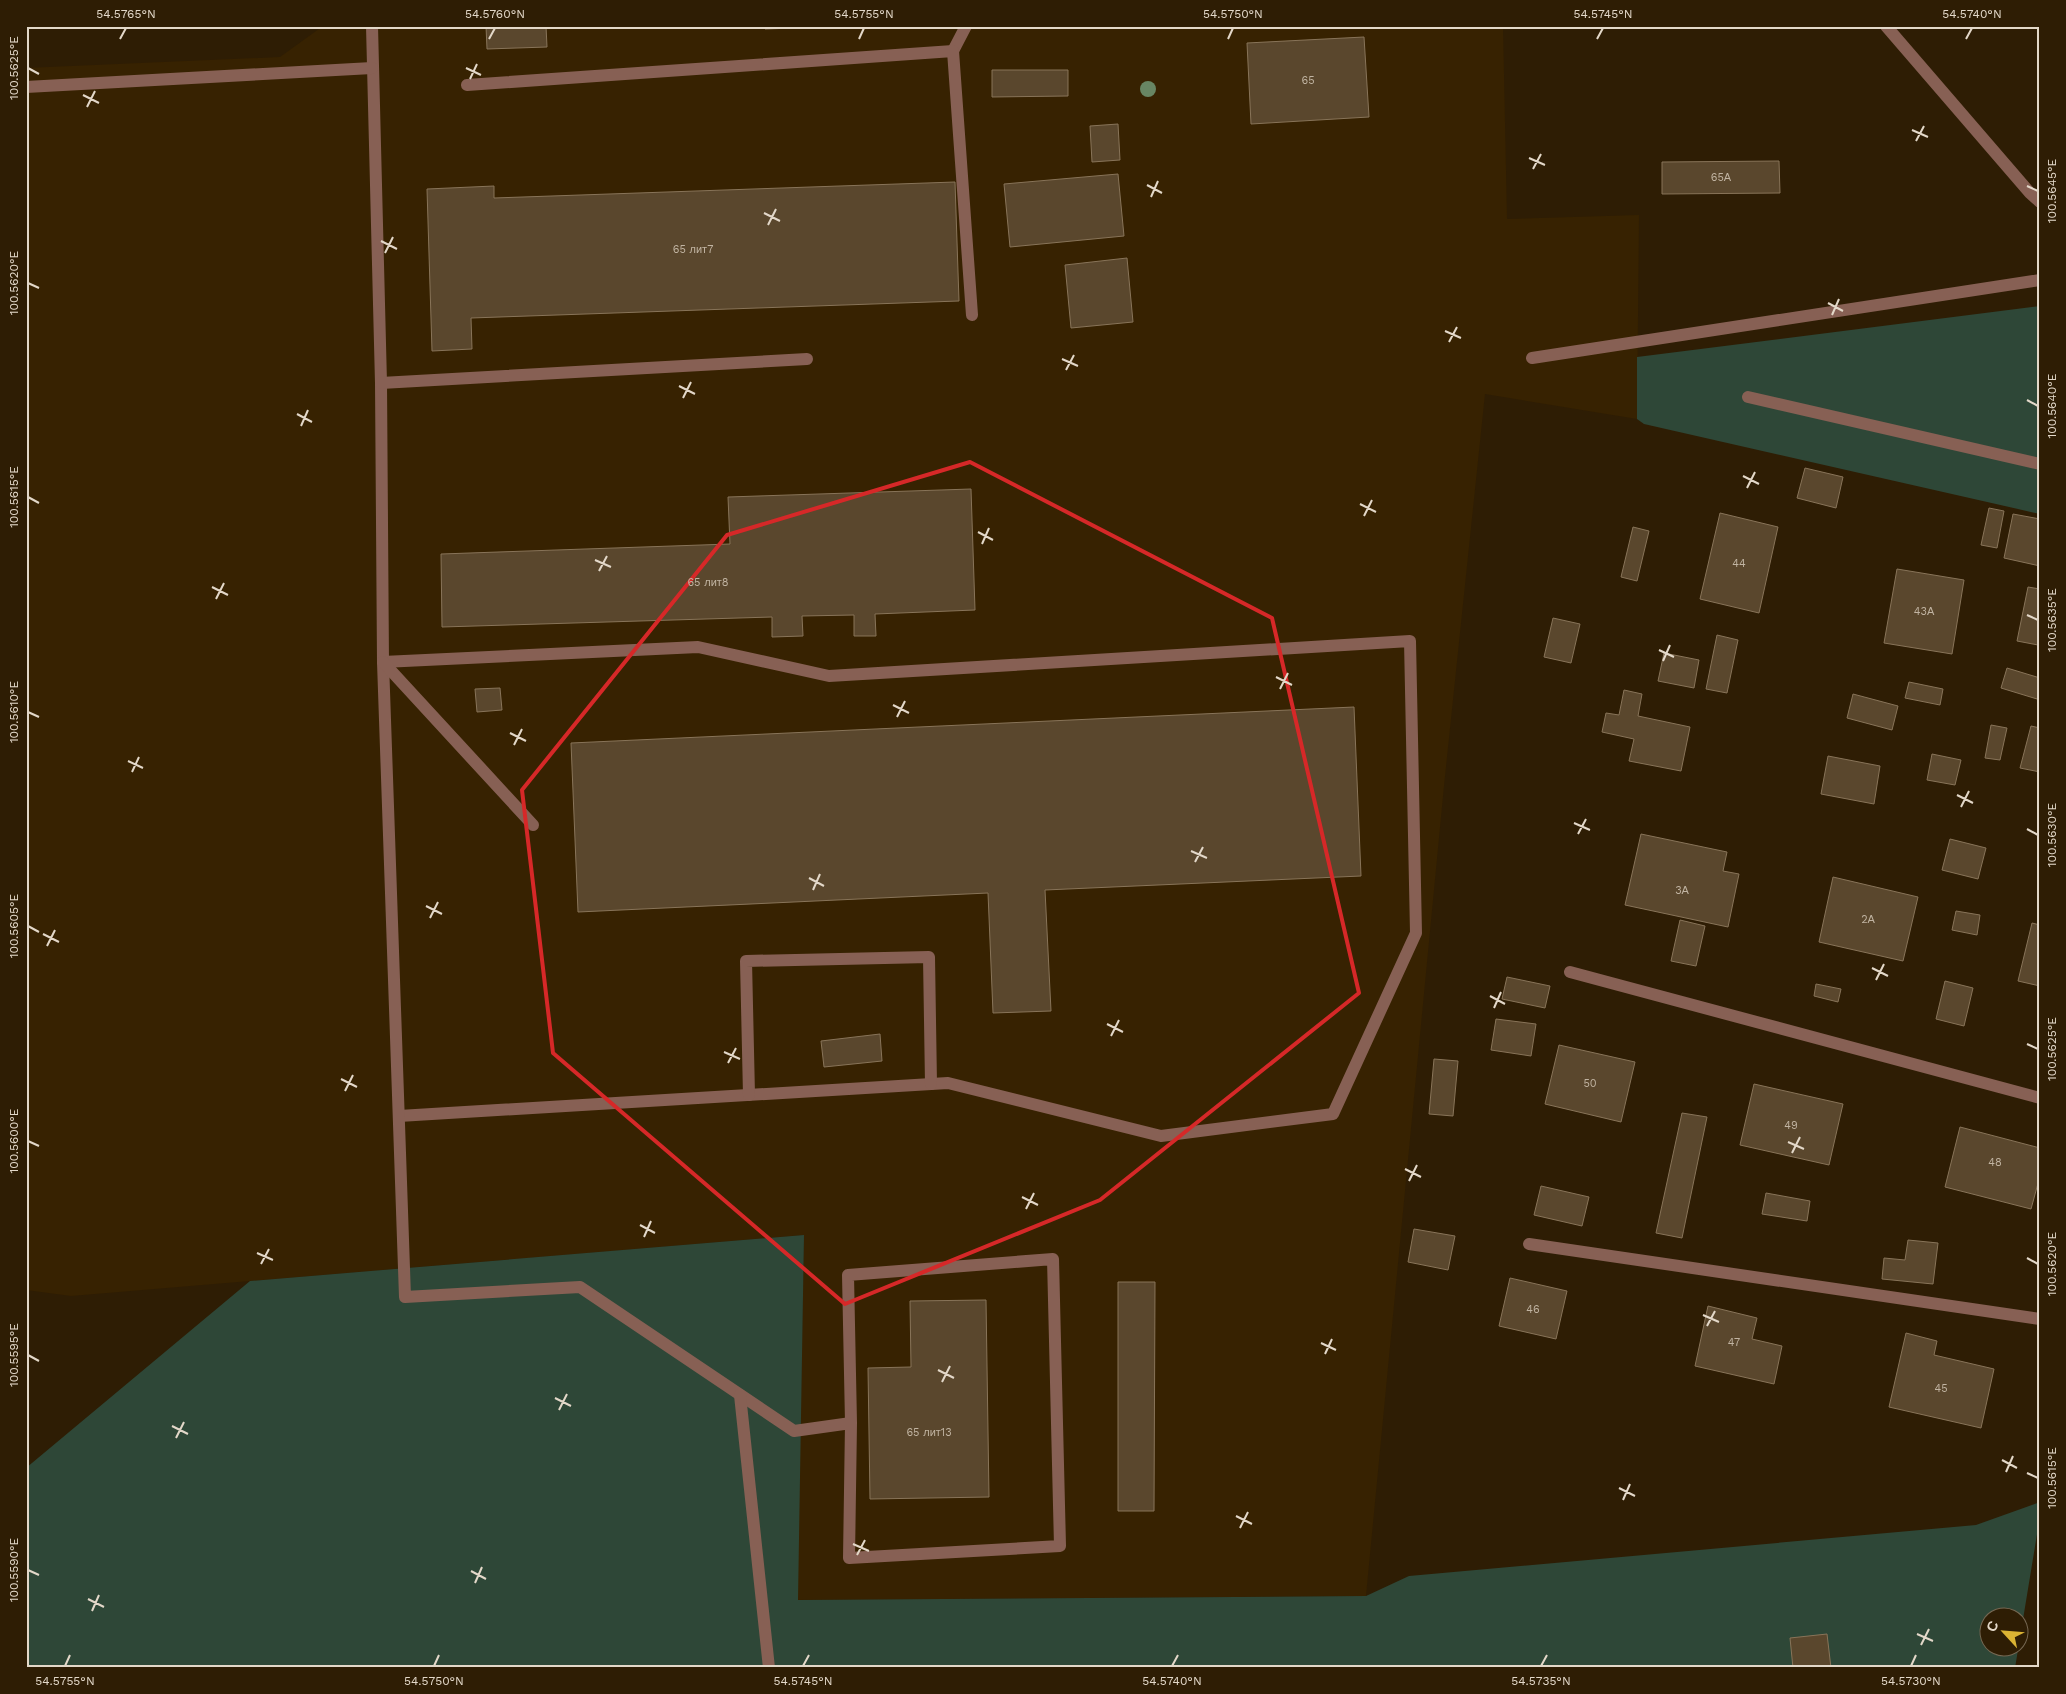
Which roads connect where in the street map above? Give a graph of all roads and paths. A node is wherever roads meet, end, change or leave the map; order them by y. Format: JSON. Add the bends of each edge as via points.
{"nodes":[{"id":1,"x":372,"y":26,"type":"edge"},
{"id":2,"x":966,"y":26,"type":"edge"},
{"id":3,"x":1886,"y":26,"type":"edge"},
{"id":4,"x":953,"y":51,"type":"junction"},
{"id":5,"x":372,"y":68,"type":"junction"},
{"id":6,"x":467,"y":85,"type":"dead end"},
{"id":7,"x":26,"y":87,"type":"edge"},
{"id":8,"x":2040,"y":202,"type":"edge"},
{"id":9,"x":2040,"y":280,"type":"edge"},
{"id":10,"x":972,"y":315,"type":"dead end"},
{"id":11,"x":1532,"y":358,"type":"dead end"},
{"id":12,"x":807,"y":359,"type":"dead end"},
{"id":13,"x":381,"y":383,"type":"junction"},
{"id":14,"x":1748,"y":397,"type":"dead end"},
{"id":15,"x":2040,"y":464,"type":"edge"},
{"id":16,"x":383,"y":662,"type":"junction"},
{"id":17,"x":533,"y":825,"type":"dead end"},
{"id":18,"x":1570,"y":972,"type":"dead end"},
{"id":19,"x":931,"y":1084,"type":"junction"},
{"id":20,"x":749,"y":1095,"type":"junction"},
{"id":21,"x":2040,"y":1098,"type":"edge"},
{"id":22,"x":399,"y":1116,"type":"junction"},
{"id":23,"x":1529,"y":1244,"type":"dead end"},
{"id":24,"x":2040,"y":1319,"type":"edge"},
{"id":25,"x":740,"y":1395,"type":"junction"},
{"id":26,"x":851,"y":1423,"type":"junction"},
{"id":27,"x":769,"y":1668,"type":"edge"}],
"edges":[{"from":1,"to":5,"type":"street"},
{"from":2,"to":4,"type":"street"},
{"from":3,"to":8,"type":"street"},
{"from":4,"to":6,"type":"street"},
{"from":4,"to":10,"type":"street"},
{"from":5,"to":7,"type":"street"},
{"from":5,"to":13,"type":"street"},
{"from":9,"to":11,"type":"street"},
{"from":12,"to":13,"type":"street"},
{"from":13,"to":16,"type":"street"},
{"from":14,"to":15,"type":"street"},
{"from":16,"to":17,"type":"street"},
{"from":16,"to":19,"type":"street","via":[[698,647],[828,676],[1410,641],[1416,933],[1333,1114],[1161,1136],[948,1083]]},
{"from":16,"to":22,"type":"street"},
{"from":18,"to":21,"type":"street"},
{"from":19,"to":20,"type":"street"},
{"from":19,"to":20,"type":"street","via":[[929,957],[746,960]]},
{"from":20,"to":22,"type":"street"},
{"from":22,"to":25,"type":"street","via":[[405,1297],[580,1288]]},
{"from":23,"to":24,"type":"street"},
{"from":25,"to":26,"type":"street","via":[[794,1431]]},
{"from":25,"to":27,"type":"street"},
{"from":26,"to":26,"type":"street","via":[[849,1558],[1060,1546],[1053,1259],[848,1275]]}]}
